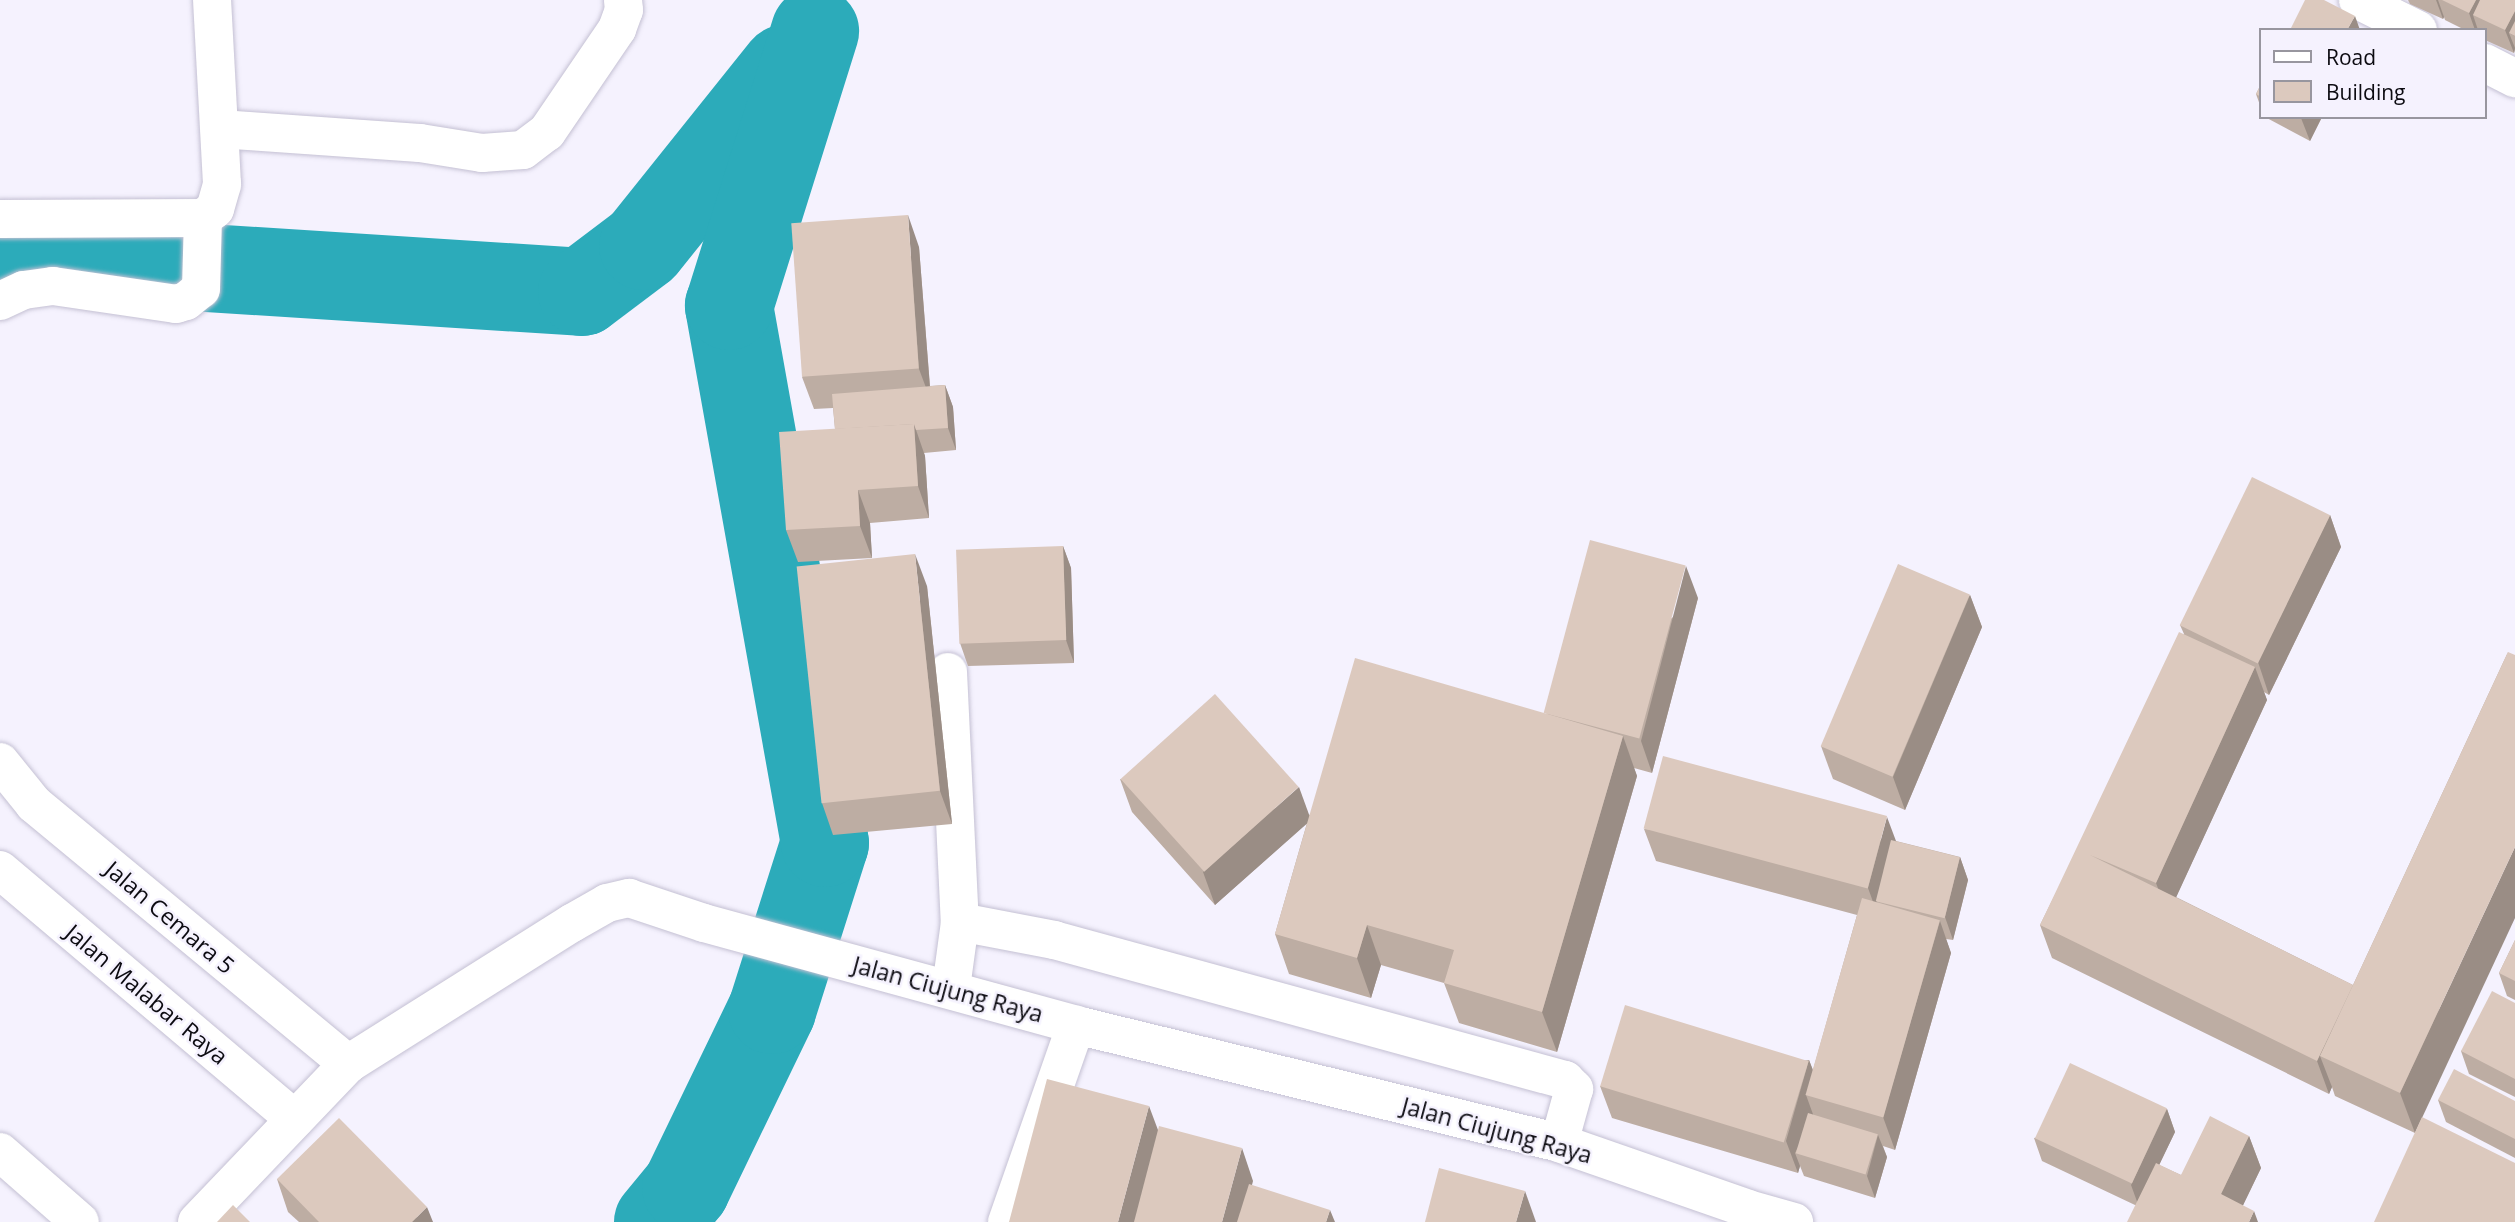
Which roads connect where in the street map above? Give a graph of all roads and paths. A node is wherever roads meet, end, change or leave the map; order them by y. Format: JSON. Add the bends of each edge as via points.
{"nodes":[{"id":1,"x":212,"y":0,"type":"edge"},
{"id":2,"x":623,"y":0,"type":"edge"},
{"id":3,"x":2358,"y":0,"type":"edge"},
{"id":4,"x":2414,"y":28,"type":"edge"},
{"id":5,"x":2487,"y":64,"type":"edge"},
{"id":6,"x":2515,"y":78,"type":"edge"},
{"id":7,"x":220,"y":129,"type":"junction"},
{"id":8,"x":0,"y":219,"type":"edge"},
{"id":9,"x":203,"y":232,"type":"junction"},
{"id":10,"x":0,"y":301,"type":"edge"},
{"id":11,"x":948,"y":672,"type":"dead end"},
{"id":12,"x":0,"y":762,"type":"edge"},
{"id":13,"x":0,"y":870,"type":"edge"},
{"id":14,"x":960,"y":922,"type":"junction"},
{"id":15,"x":951,"y":988,"type":"junction"},
{"id":16,"x":1076,"y":1025,"type":"junction"},
{"id":17,"x":348,"y":1064,"type":"junction"},
{"id":18,"x":295,"y":1119,"type":"junction"},
{"id":19,"x":1559,"y":1143,"type":"junction"},
{"id":20,"x":0,"y":1152,"type":"edge"},
{"id":21,"x":1745,"y":1216,"type":"edge"},
{"id":22,"x":79,"y":1222,"type":"edge"},
{"id":23,"x":197,"y":1222,"type":"edge"},
{"id":24,"x":1007,"y":1222,"type":"edge"},
{"id":25,"x":1794,"y":1222,"type":"edge"}],
"edges":[{"from":1,"to":7,"type":"street"},
{"from":2,"to":7,"type":"street","via":[[617,29],[547,132],[523,150],[482,153],[419,143]]},
{"from":3,"to":4,"type":"street"},
{"from":5,"to":6,"type":"street"},
{"from":7,"to":9,"type":"street","via":[[220,199]]},
{"from":8,"to":9,"type":"street"},
{"from":9,"to":10,"type":"street","via":[[201,289],[186,301],[176,304],[53,286],[36,287]]},
{"from":11,"to":14,"type":"street"},
{"from":12,"to":17,"type":"street","name":"Jalan Cemara 5","via":[[34,804]]},
{"from":13,"to":18,"type":"street","name":"Jalan Malabar Raya"},
{"from":14,"to":15,"type":"street"},
{"from":14,"to":19,"type":"street","via":[[1054,940],[1565,1080],[1574,1089]]},
{"from":15,"to":16,"type":"street","name":"Jalan Ciujung Raya"},
{"from":15,"to":17,"type":"street","name":"Jalan Ciujung Raya","via":[[704,923],[629,898],[607,903]]},
{"from":16,"to":19,"type":"street","name":"Jalan Ciujung Raya"},
{"from":16,"to":24,"type":"street"},
{"from":17,"to":18,"type":"street","name":"Jalan Ciujung Raya"},
{"from":18,"to":23,"type":"street","name":"Jalan Ciujung Raya"},
{"from":19,"to":21,"type":"street","name":"Jalan Ciujung Raya"},
{"from":20,"to":22,"type":"street"},
{"from":21,"to":25,"type":"street","name":"Jalan Ciujung Raya"}]}
